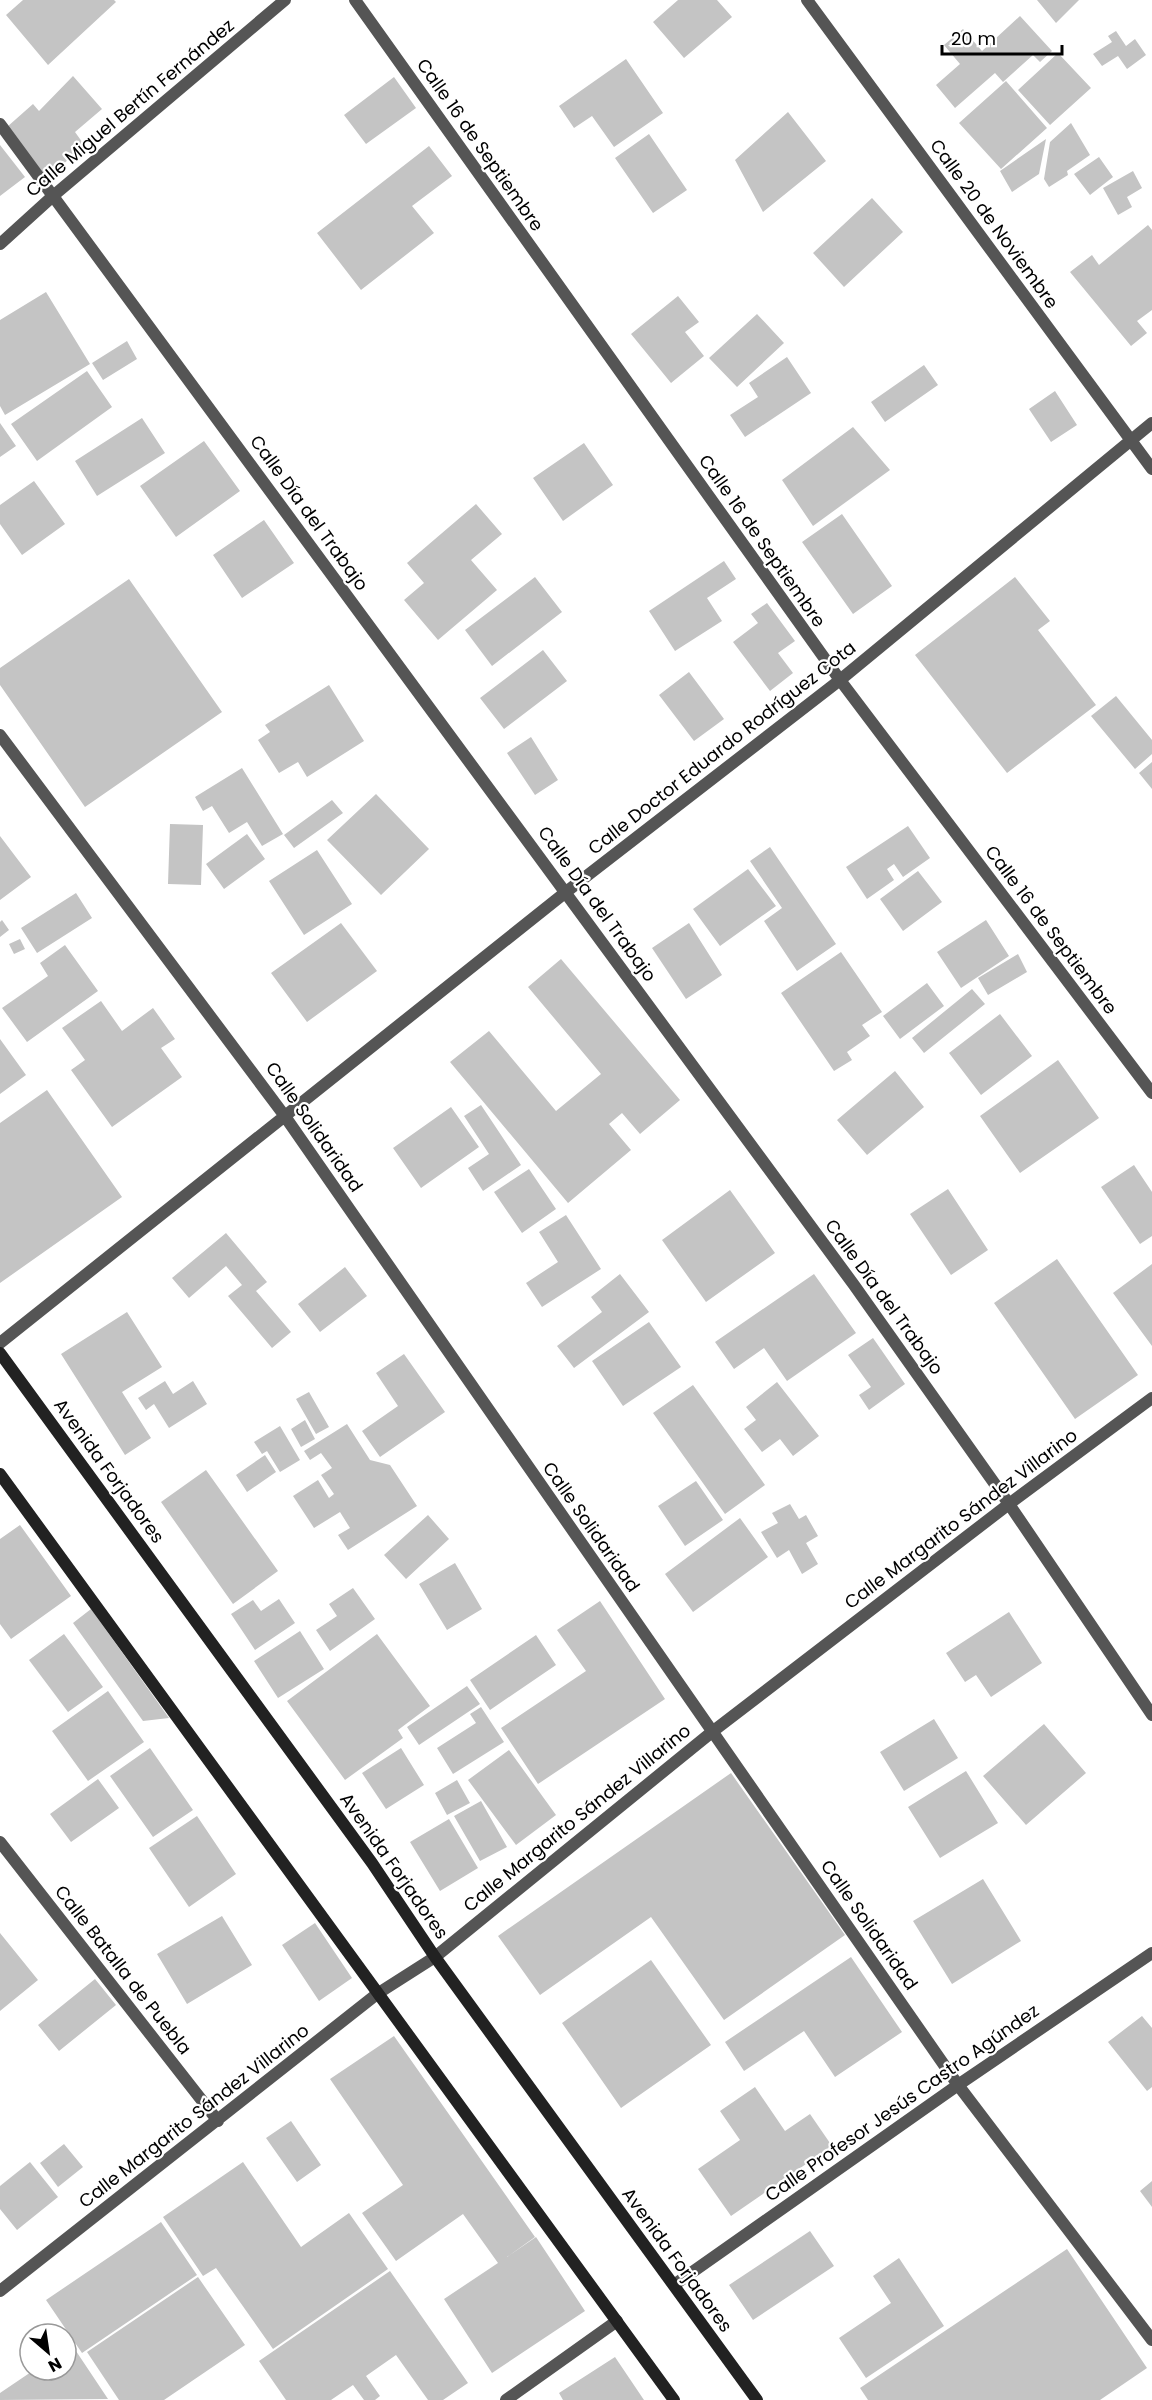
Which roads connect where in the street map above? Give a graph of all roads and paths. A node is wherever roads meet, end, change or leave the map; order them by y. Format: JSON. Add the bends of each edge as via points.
{"nodes":[{"id":1,"x":285,"y":0,"type":"edge"},
{"id":2,"x":355,"y":0,"type":"edge"},
{"id":3,"x":807,"y":0,"type":"edge"},
{"id":4,"x":0,"y":124,"type":"edge"},
{"id":5,"x":53,"y":196,"type":"junction"},
{"id":6,"x":0,"y":244,"type":"edge"},
{"id":7,"x":1152,"y":423,"type":"edge"},
{"id":8,"x":1130,"y":440,"type":"junction"},
{"id":9,"x":1152,"y":469,"type":"edge"},
{"id":10,"x":840,"y":680,"type":"junction"},
{"id":11,"x":0,"y":735,"type":"edge"},
{"id":12,"x":566,"y":892,"type":"junction"},
{"id":13,"x":1152,"y":1093,"type":"edge"},
{"id":14,"x":284,"y":1115,"type":"junction"},
{"id":15,"x":0,"y":1343,"type":"edge"},
{"id":16,"x":0,"y":1353,"type":"edge"},
{"id":17,"x":1152,"y":1398,"type":"edge"},
{"id":18,"x":0,"y":1474,"type":"edge"},
{"id":19,"x":1009,"y":1504,"type":"junction"},
{"id":20,"x":1152,"y":1715,"type":"edge"},
{"id":21,"x":712,"y":1732,"type":"junction"},
{"id":22,"x":0,"y":1842,"type":"edge"},
{"id":23,"x":1152,"y":1953,"type":"edge"},
{"id":24,"x":435,"y":1957,"type":"junction"},
{"id":25,"x":377,"y":1995,"type":"junction"},
{"id":26,"x":958,"y":2085,"type":"junction"},
{"id":27,"x":218,"y":2121,"type":"junction"},
{"id":28,"x":674,"y":2285,"type":"junction"},
{"id":29,"x":0,"y":2291,"type":"edge"},
{"id":30,"x":617,"y":2321,"type":"junction"},
{"id":31,"x":1152,"y":2340,"type":"edge"},
{"id":32,"x":506,"y":2400,"type":"edge"},
{"id":33,"x":674,"y":2400,"type":"edge"},
{"id":34,"x":757,"y":2400,"type":"edge"}],
"edges":[{"from":1,"to":5,"type":"street","name":"Calle Miguel Bertín Fernández"},
{"from":2,"to":10,"type":"street","name":"Calle 16 de Septiembre"},
{"from":3,"to":8,"type":"street","name":"Calle 20 de Noviembre"},
{"from":4,"to":5,"type":"street","name":"Calle Día del Trabajo"},
{"from":5,"to":6,"type":"street","name":"Calle Miguel Bertín Fernández"},
{"from":5,"to":12,"type":"street","name":"Calle Día del Trabajo"},
{"from":7,"to":8,"type":"street","name":"Calle Doctor Eduardo Rodríguez Cota"},
{"from":8,"to":9,"type":"street","name":"Calle 20 de Noviembre"},
{"from":8,"to":10,"type":"street","name":"Calle Doctor Eduardo Rodríguez Cota"},
{"from":10,"to":12,"type":"street","name":"Calle Doctor Eduardo Rodríguez Cota"},
{"from":10,"to":13,"type":"street","name":"Calle 16 de Septiembre"},
{"from":11,"to":14,"type":"street","name":"Calle Solidaridad"},
{"from":12,"to":14,"type":"street","name":"Calle Doctor Eduardo Rodríguez Cota"},
{"from":12,"to":19,"type":"street","name":"Calle Día del Trabajo"},
{"from":14,"to":15,"type":"street","name":"Calle Doctor Eduardo Rodríguez Cota"},
{"from":14,"to":21,"type":"street","name":"Calle Solidaridad"},
{"from":16,"to":24,"type":"main road","name":"Avenida Forjadores","via":[[372,1863]]},
{"from":17,"to":19,"type":"street","name":"Calle Margarito Sández Villarino"},
{"from":18,"to":25,"type":"main road"},
{"from":19,"to":20,"type":"street","name":"Calle Día del Trabajo"},
{"from":19,"to":21,"type":"street","name":"Calle Margarito Sández Villarino"},
{"from":21,"to":24,"type":"street","name":"Calle Margarito Sández Villarino"},
{"from":21,"to":26,"type":"street","name":"Calle Solidaridad"},
{"from":22,"to":27,"type":"street","name":"Calle Batalla de Puebla"},
{"from":23,"to":26,"type":"street","name":"Calle Profesor Jesús Castro Agúndez"},
{"from":24,"to":25,"type":"street","name":"Calle Margarito Sández Villarino"},
{"from":24,"to":28,"type":"main road","name":"Avenida Forjadores"},
{"from":25,"to":27,"type":"street","name":"Calle Margarito Sández Villarino"},
{"from":25,"to":30,"type":"main road"},
{"from":26,"to":28,"type":"street","name":"Calle Profesor Jesús Castro Agúndez"},
{"from":26,"to":31,"type":"street","name":"Calle Solidaridad"},
{"from":27,"to":29,"type":"street","name":"Calle Margarito Sández Villarino"},
{"from":28,"to":34,"type":"main road","name":"Avenida Forjadores"},
{"from":30,"to":32,"type":"street"},
{"from":30,"to":33,"type":"main road"}]}
